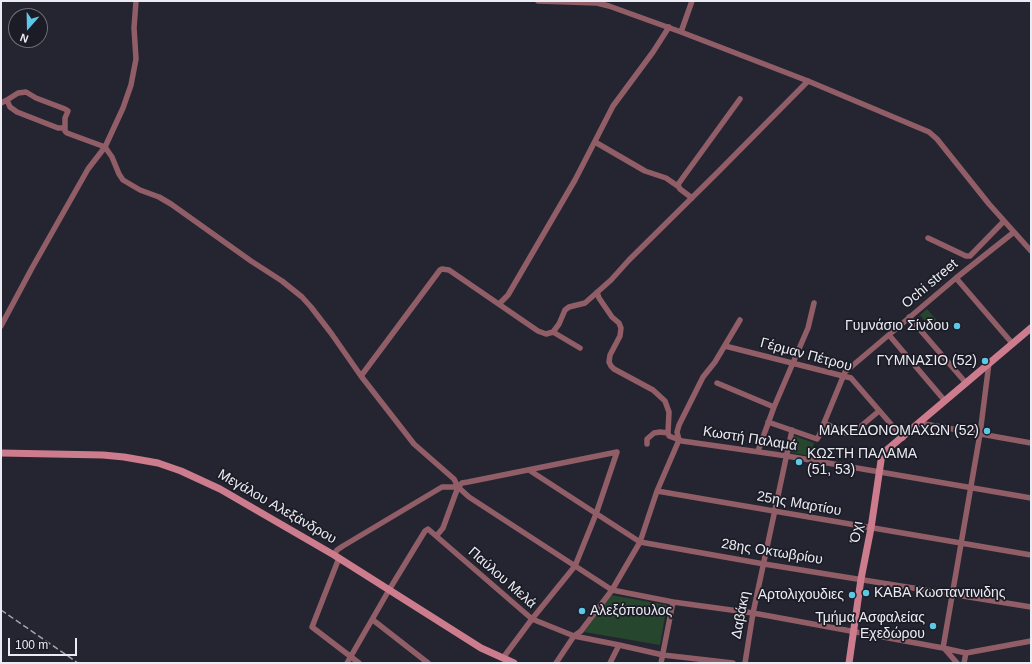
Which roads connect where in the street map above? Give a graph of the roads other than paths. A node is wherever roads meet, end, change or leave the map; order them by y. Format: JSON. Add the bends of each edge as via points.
{"nodes":[{"id":1,"x":136,"y":1,"type":"edge"},
{"id":2,"x":538,"y":1,"type":"edge"},
{"id":3,"x":692,"y":1,"type":"edge"},
{"id":4,"x":669,"y":27,"type":"junction"},
{"id":5,"x":681,"y":32,"type":"junction"},
{"id":6,"x":808,"y":81,"type":"junction"},
{"id":7,"x":740,"y":99,"type":"dead end"},
{"id":8,"x":7,"y":100,"type":"junction"},
{"id":9,"x":1,"y":103,"type":"edge"},
{"id":10,"x":64,"y":128,"type":"junction"},
{"id":11,"x":595,"y":142,"type":"junction"},
{"id":12,"x":104,"y":147,"type":"junction"},
{"id":13,"x":679,"y":187,"type":"junction"},
{"id":14,"x":692,"y":198,"type":"junction"},
{"id":15,"x":1004,"y":221,"type":"junction"},
{"id":16,"x":1014,"y":232,"type":"junction"},
{"id":17,"x":928,"y":238,"type":"dead end"},
{"id":18,"x":1031,"y":251,"type":"edge"},
{"id":19,"x":956,"y":278,"type":"junction"},
{"id":20,"x":597,"y":292,"type":"junction"},
{"id":21,"x":814,"y":303,"type":"dead end"},
{"id":22,"x":499,"y":304,"type":"junction"},
{"id":23,"x":909,"y":317,"type":"junction"},
{"id":24,"x":740,"y":320,"type":"dead end"},
{"id":25,"x":1,"y":326,"type":"edge"},
{"id":26,"x":1031,"y":328,"type":"edge"},
{"id":27,"x":553,"y":332,"type":"junction"},
{"id":28,"x":889,"y":334,"type":"junction"},
{"id":29,"x":1012,"y":343,"type":"junction"},
{"id":30,"x":724,"y":346,"type":"junction"},
{"id":31,"x":580,"y":348,"type":"dead end"},
{"id":32,"x":989,"y":363,"type":"junction"},
{"id":33,"x":793,"y":364,"type":"junction"},
{"id":34,"x":362,"y":376,"type":"junction"},
{"id":35,"x":842,"y":376,"type":"junction"},
{"id":36,"x":717,"y":383,"type":"dead end"},
{"id":37,"x":966,"y":383,"type":"junction"},
{"id":38,"x":945,"y":401,"type":"junction"},
{"id":39,"x":774,"y":406,"type":"junction"},
{"id":40,"x":879,"y":411,"type":"junction"},
{"id":41,"x":768,"y":422,"type":"junction"},
{"id":42,"x":824,"y":423,"type":"junction"},
{"id":43,"x":920,"y":423,"type":"junction"},
{"id":44,"x":792,"y":430,"type":"junction"},
{"id":45,"x":668,"y":433,"type":"junction"},
{"id":46,"x":980,"y":434,"type":"junction"},
{"id":47,"x":902,"y":438,"type":"junction"},
{"id":48,"x":679,"y":440,"type":"junction"},
{"id":49,"x":1031,"y":443,"type":"edge"},
{"id":50,"x":647,"y":444,"type":"dead end"},
{"id":51,"x":758,"y":451,"type":"junction"},
{"id":52,"x":1,"y":453,"type":"edge"},
{"id":53,"x":786,"y":456,"type":"junction"},
{"id":54,"x":529,"y":470,"type":"junction"},
{"id":55,"x":879,"y":473,"type":"junction"},
{"id":56,"x":458,"y":487,"type":"junction"},
{"id":57,"x":970,"y":488,"type":"junction"},
{"id":58,"x":657,"y":491,"type":"junction"},
{"id":59,"x":1031,"y":498,"type":"edge"},
{"id":60,"x":774,"y":512,"type":"junction"},
{"id":61,"x":596,"y":514,"type":"junction"},
{"id":62,"x":871,"y":528,"type":"junction"},
{"id":63,"x":435,"y":535,"type":"junction"},
{"id":64,"x":640,"y":542,"type":"junction"},
{"id":65,"x":960,"y":543,"type":"junction"},
{"id":66,"x":1031,"y":554,"type":"edge"},
{"id":67,"x":336,"y":557,"type":"junction"},
{"id":68,"x":764,"y":564,"type":"junction"},
{"id":69,"x":575,"y":566,"type":"junction"},
{"id":70,"x":861,"y":579,"type":"junction"},
{"id":71,"x":389,"y":590,"type":"junction"},
{"id":72,"x":612,"y":590,"type":"junction"},
{"id":73,"x":952,"y":594,"type":"junction"},
{"id":74,"x":673,"y":602,"type":"junction"},
{"id":75,"x":1031,"y":607,"type":"edge"},
{"id":76,"x":753,"y":613,"type":"junction"},
{"id":77,"x":532,"y":619,"type":"junction"},
{"id":78,"x":373,"y":620,"type":"junction"},
{"id":79,"x":853,"y":631,"type":"junction"},
{"id":80,"x":574,"y":636,"type":"junction"},
{"id":81,"x":1031,"y":641,"type":"edge"},
{"id":82,"x":619,"y":645,"type":"junction"},
{"id":83,"x":943,"y":648,"type":"junction"},
{"id":84,"x":966,"y":653,"type":"junction"},
{"id":85,"x":663,"y":655,"type":"junction"},
{"id":86,"x":351,"y":657,"type":"junction"},
{"id":87,"x":503,"y":658,"type":"junction"},
{"id":88,"x":347,"y":663,"type":"edge"},
{"id":89,"x":359,"y":663,"type":"edge"},
{"id":90,"x":428,"y":663,"type":"edge"},
{"id":91,"x":514,"y":663,"type":"edge"},
{"id":92,"x":556,"y":663,"type":"edge"},
{"id":93,"x":610,"y":663,"type":"edge"},
{"id":94,"x":662,"y":663,"type":"edge"},
{"id":95,"x":733,"y":663,"type":"edge"},
{"id":96,"x":745,"y":663,"type":"edge"},
{"id":97,"x":849,"y":663,"type":"edge"},
{"id":98,"x":957,"y":663,"type":"edge"},
{"id":99,"x":964,"y":663,"type":"edge"}],
"edges":[{"from":1,"to":12,"type":"street","via":[[135,71],[128,96]]},
{"from":2,"to":4,"type":"street","via":[[598,4]]},
{"from":3,"to":5,"type":"street"},
{"from":4,"to":5,"type":"street"},
{"from":4,"to":11,"type":"street","via":[[613,106]]},
{"from":5,"to":6,"type":"street"},
{"from":6,"to":14,"type":"street"},
{"from":6,"to":15,"type":"street","via":[[930,132]]},
{"from":7,"to":13,"type":"street","via":[[679,182]]},
{"from":8,"to":9,"type":"street"},
{"from":8,"to":10,"type":"street","via":[[10,107],[17,112]]},
{"from":8,"to":10,"type":"street","via":[[18,93],[26,92],[66,109],[68,111]]},
{"from":10,"to":12,"type":"street","via":[[67,133]]},
{"from":11,"to":13,"type":"street","via":[[645,172],[666,178]]},
{"from":11,"to":22,"type":"street","via":[[508,295]]},
{"from":12,"to":25,"type":"street","via":[[88,169]]},
{"from":12,"to":34,"type":"street","via":[[123,180],[171,204],[302,297]]},
{"from":13,"to":14,"type":"street"},
{"from":14,"to":20,"type":"street","via":[[612,280]]},
{"from":15,"to":16,"type":"street"},
{"from":15,"to":17,"type":"street","via":[[970,256]]},
{"from":16,"to":18,"type":"street"},
{"from":16,"to":19,"type":"street","name":"Ochi street"},
{"from":19,"to":23,"type":"street","name":"Ochi street"},
{"from":19,"to":29,"type":"street"},
{"from":20,"to":27,"type":"street","via":[[585,303],[565,310]]},
{"from":20,"to":45,"type":"street","via":[[621,328],[620,336],[610,355],[611,366],[661,396],[668,406]]},
{"from":21,"to":33,"type":"street","via":[[808,328]]},
{"from":22,"to":27,"type":"street","via":[[542,333]]},
{"from":22,"to":34,"type":"street","via":[[449,270],[440,270]]},
{"from":23,"to":28,"type":"street","name":"Ochi street"},
{"from":23,"to":37,"type":"street"},
{"from":24,"to":30,"type":"street"},
{"from":26,"to":29,"type":"street","name":"Όχι"},
{"from":27,"to":31,"type":"street"},
{"from":28,"to":35,"type":"street","name":"Ochi street"},
{"from":28,"to":38,"type":"street"},
{"from":29,"to":32,"type":"street","name":"Όχι"},
{"from":30,"to":33,"type":"street","name":"Γέρμαν Πέτρου"},
{"from":30,"to":48,"type":"street","via":[[703,377],[679,425]]},
{"from":32,"to":37,"type":"street","name":"Όχι"},
{"from":32,"to":46,"type":"street"},
{"from":33,"to":35,"type":"street","name":"Γέρμαν Πέτρου"},
{"from":33,"to":39,"type":"street"},
{"from":34,"to":56,"type":"street","via":[[414,444],[454,478]]},
{"from":35,"to":40,"type":"street","name":"Γέρμαν Πέτρου","via":[[852,378]]},
{"from":35,"to":42,"type":"street","name":"Ochi street"},
{"from":36,"to":39,"type":"street"},
{"from":37,"to":38,"type":"street","name":"Όχι"},
{"from":38,"to":43,"type":"street","name":"Όχι"},
{"from":39,"to":41,"type":"street"},
{"from":40,"to":42,"type":"street","via":[[850,434]]},
{"from":40,"to":47,"type":"street","name":"Γέρμαν Πέτρου"},
{"from":41,"to":44,"type":"street"},
{"from":41,"to":51,"type":"street"},
{"from":42,"to":44,"type":"street","name":"Ochi street","via":[[817,438]]},
{"from":43,"to":46,"type":"street"},
{"from":43,"to":47,"type":"street","name":"Όχι"},
{"from":44,"to":53,"type":"street","name":"Δαβάκη"},
{"from":45,"to":48,"type":"street"},
{"from":45,"to":50,"type":"street","via":[[654,433],[647,439]]},
{"from":46,"to":49,"type":"street"},
{"from":46,"to":57,"type":"street"},
{"from":47,"to":55,"type":"street","name":"Όχι","via":[[882,454]]},
{"from":48,"to":51,"type":"street","name":"Κωστή Παλαμά"},
{"from":48,"to":58,"type":"street"},
{"from":51,"to":53,"type":"street","name":"Κωστή Παλαμά"},
{"from":52,"to":67,"type":"street","name":"Μεγάλου Αλεξάνδρου","via":[[103,455],[158,463],[215,486]]},
{"from":53,"to":55,"type":"street","name":"Κωστή Παλαμά"},
{"from":53,"to":60,"type":"street","name":"Δαβάκη"},
{"from":54,"to":56,"type":"street","via":[[462,483]]},
{"from":54,"to":61,"type":"street","name":"28ης Οκτωβρίου"},
{"from":54,"to":61,"type":"street","via":[[617,452]]},
{"from":55,"to":57,"type":"street","name":"Κωστή Παλαμά"},
{"from":55,"to":62,"type":"street","name":"Όχι"},
{"from":56,"to":63,"type":"street","via":[[443,528]]},
{"from":56,"to":67,"type":"street","via":[[442,487],[343,546],[337,550]]},
{"from":56,"to":69,"type":"street","via":[[469,498]]},
{"from":57,"to":59,"type":"street","name":"Κωστή Παλαμά"},
{"from":57,"to":65,"type":"street"},
{"from":58,"to":60,"type":"street","name":"25ης Μαρτίου"},
{"from":58,"to":64,"type":"street"},
{"from":60,"to":62,"type":"street","name":"25ης Μαρτίου"},
{"from":60,"to":68,"type":"street","name":"Δαβάκη"},
{"from":61,"to":64,"type":"street","name":"28ης Οκτωβρίου"},
{"from":61,"to":69,"type":"street"},
{"from":62,"to":65,"type":"street","name":"25ης Μαρτίου"},
{"from":62,"to":70,"type":"street","name":"Όχι"},
{"from":63,"to":71,"type":"street","name":"Παύλου Μελά","via":[[428,529],[425,531]]},
{"from":63,"to":77,"type":"street","name":"Παύλου Μελά"},
{"from":64,"to":68,"type":"street","name":"28ης Οκτωβρίου"},
{"from":64,"to":72,"type":"street"},
{"from":65,"to":66,"type":"street","name":"25ης Μαρτίου"},
{"from":65,"to":73,"type":"street"},
{"from":67,"to":71,"type":"street","name":"Μεγάλου Αλεξάνδρου"},
{"from":67,"to":86,"type":"street","via":[[312,627]]},
{"from":68,"to":70,"type":"street","name":"28ης Οκτωβρίου"},
{"from":68,"to":76,"type":"street","name":"Δαβάκη"},
{"from":69,"to":72,"type":"street"},
{"from":69,"to":77,"type":"street"},
{"from":70,"to":73,"type":"street","name":"28ης Οκτωβρίου"},
{"from":70,"to":79,"type":"street","name":"Όχι"},
{"from":71,"to":78,"type":"street"},
{"from":71,"to":87,"type":"street","name":"Μεγάλου Αλεξάνδρου","via":[[481,648]]},
{"from":72,"to":74,"type":"street"},
{"from":72,"to":80,"type":"street","via":[[581,631]]},
{"from":73,"to":75,"type":"street","name":"28ης Οκτωβρίου"},
{"from":73,"to":83,"type":"street"},
{"from":74,"to":76,"type":"street"},
{"from":74,"to":85,"type":"street"},
{"from":76,"to":79,"type":"street"},
{"from":76,"to":96,"type":"street","name":"Δαβάκη"},
{"from":77,"to":80,"type":"street","name":"Παύλου Μελά"},
{"from":77,"to":87,"type":"street"},
{"from":78,"to":86,"type":"street"},
{"from":78,"to":90,"type":"street"},
{"from":79,"to":83,"type":"street"},
{"from":79,"to":97,"type":"street","name":"Όχι"},
{"from":80,"to":82,"type":"street","name":"Παύλου Μελά"},
{"from":80,"to":92,"type":"street"},
{"from":81,"to":84,"type":"street"},
{"from":82,"to":85,"type":"street","name":"Παύλου Μελά"},
{"from":82,"to":93,"type":"street"},
{"from":83,"to":84,"type":"street"},
{"from":83,"to":98,"type":"street"},
{"from":84,"to":99,"type":"street"},
{"from":85,"to":94,"type":"street"},
{"from":85,"to":95,"type":"street","name":"Παύλου Μελά"},
{"from":86,"to":88,"type":"street"},
{"from":86,"to":89,"type":"street"},
{"from":87,"to":91,"type":"street","name":"Μεγάλου Αλεξάνδρου"}]}
